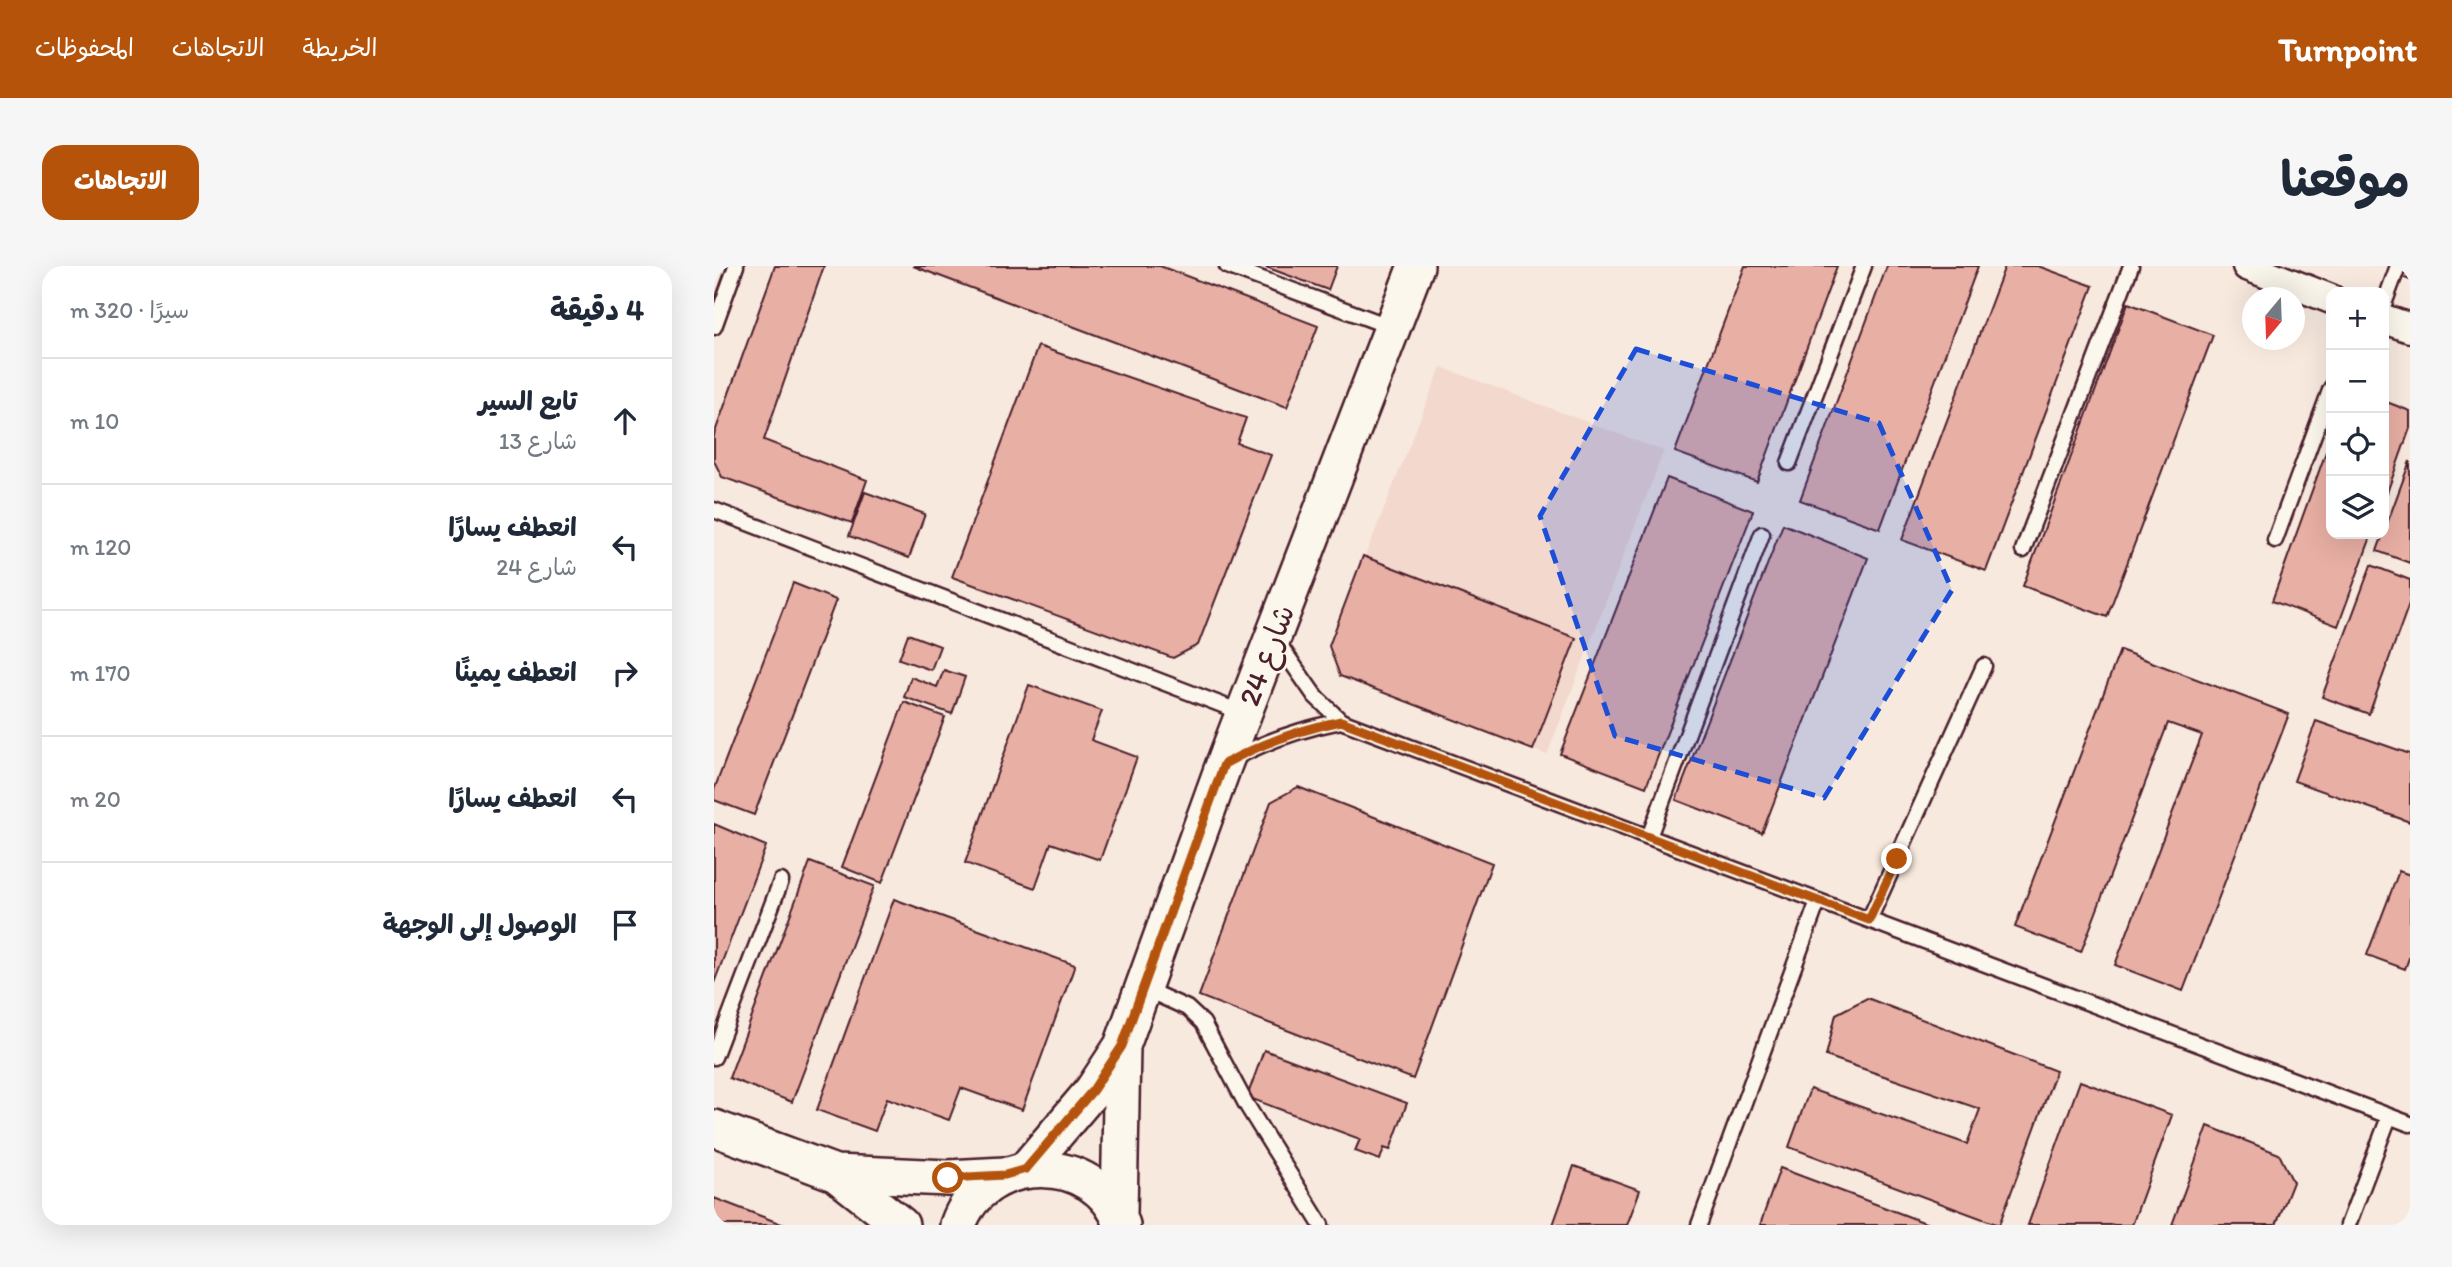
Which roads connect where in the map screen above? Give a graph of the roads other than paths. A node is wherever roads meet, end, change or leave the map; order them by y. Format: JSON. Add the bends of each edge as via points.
{"nodes":[{"id":1,"x":736,"y":266,"type":"edge"},
{"id":2,"x":1227,"y":266,"type":"edge"},
{"id":3,"x":1416,"y":266,"type":"edge"},
{"id":4,"x":1864,"y":266,"type":"edge"},
{"id":5,"x":2131,"y":266,"type":"edge"},
{"id":6,"x":2247,"y":266,"type":"edge"},
{"id":7,"x":2398,"y":266,"type":"edge"},
{"id":8,"x":2389,"y":290,"type":"edge"},
{"id":9,"x":2326,"y":297,"type":"edge"},
{"id":10,"x":2389,"y":321,"type":"edge"},
{"id":11,"x":714,"y":327,"type":"edge"},
{"id":12,"x":1393,"y":328,"type":"junction"},
{"id":13,"x":2410,"y":328,"type":"edge"},
{"id":14,"x":2326,"y":402,"type":"edge"},
{"id":15,"x":1789,"y":463,"type":"dead end"},
{"id":16,"x":714,"y":510,"type":"edge"},
{"id":17,"x":1762,"y":534,"type":"dead end"},
{"id":18,"x":2275,"y":540,"type":"dead end"},
{"id":19,"x":2024,"y":550,"type":"dead end"},
{"id":20,"x":1273,"y":636,"type":"junction"},
{"id":21,"x":1984,"y":666,"type":"dead end"},
{"id":22,"x":1243,"y":713,"type":"junction"},
{"id":23,"x":1341,"y":721,"type":"junction"},
{"id":24,"x":1224,"y":764,"type":"junction"},
{"id":25,"x":1649,"y":838,"type":"junction"},
{"id":26,"x":781,"y":881,"type":"dead end"},
{"id":27,"x":1818,"y":901,"type":"junction"},
{"id":28,"x":1869,"y":920,"type":"junction"},
{"id":29,"x":1143,"y":988,"type":"junction"},
{"id":30,"x":1122,"y":1046,"type":"junction"},
{"id":31,"x":714,"y":1058,"type":"edge"},
{"id":32,"x":2389,"y":1117,"type":"junction"},
{"id":33,"x":2410,"y":1124,"type":"edge"},
{"id":34,"x":714,"y":1128,"type":"edge"},
{"id":35,"x":1016,"y":1172,"type":"junction"},
{"id":36,"x":835,"y":1173,"type":"junction"},
{"id":37,"x":1121,"y":1220,"type":"edge"},
{"id":38,"x":901,"y":1225,"type":"edge"},
{"id":39,"x":958,"y":1225,"type":"edge"},
{"id":40,"x":1321,"y":1225,"type":"edge"},
{"id":41,"x":1699,"y":1225,"type":"edge"},
{"id":42,"x":2348,"y":1225,"type":"edge"}],
"edges":[{"from":1,"to":11,"type":"lane"},
{"from":2,"to":12,"type":"lane"},
{"from":3,"to":12,"type":"street","name":"شارع 24"},
{"from":4,"to":15,"type":"lane"},
{"from":5,"to":19,"type":"lane"},
{"from":6,"to":9,"type":"street"},
{"from":7,"to":8,"type":"lane"},
{"from":10,"to":13,"type":"street"},
{"from":12,"to":20,"type":"street","name":"شارع 24"},
{"from":14,"to":18,"type":"lane"},
{"from":16,"to":22,"type":"lane"},
{"from":17,"to":25,"type":"lane"},
{"from":20,"to":22,"type":"street","name":"شارع 24"},
{"from":20,"to":23,"type":"lane","via":[[1315,696]]},
{"from":21,"to":28,"type":"lane"},
{"from":22,"to":24,"type":"street","name":"شارع 24"},
{"from":23,"to":24,"type":"lane","via":[[1300,729]]},
{"from":23,"to":25,"type":"lane"},
{"from":24,"to":29,"type":"street","name":"شارع 24"},
{"from":25,"to":27,"type":"lane"},
{"from":26,"to":31,"type":"lane"},
{"from":27,"to":28,"type":"lane"},
{"from":27,"to":41,"type":"lane"},
{"from":28,"to":32,"type":"lane"},
{"from":29,"to":30,"type":"street","name":"شارع 24"},
{"from":29,"to":40,"type":"lane","via":[[1187,1008],[1203,1023],[1246,1104]]},
{"from":30,"to":35,"type":"street","name":"شارع 24","via":[[1093,1090]]},
{"from":30,"to":37,"type":"street","name":"شارع 24"},
{"from":32,"to":33,"type":"lane"},
{"from":32,"to":42,"type":"lane"},
{"from":34,"to":36,"type":"street"},
{"from":35,"to":36,"type":"street","via":[[948,1178]]},
{"from":35,"to":37,"type":"street","via":[[1054,1169],[1079,1177],[1102,1193]]},
{"from":35,"to":39,"type":"street","name":"شارع 24","via":[[980,1191]]},
{"from":36,"to":38,"type":"street"}]}
